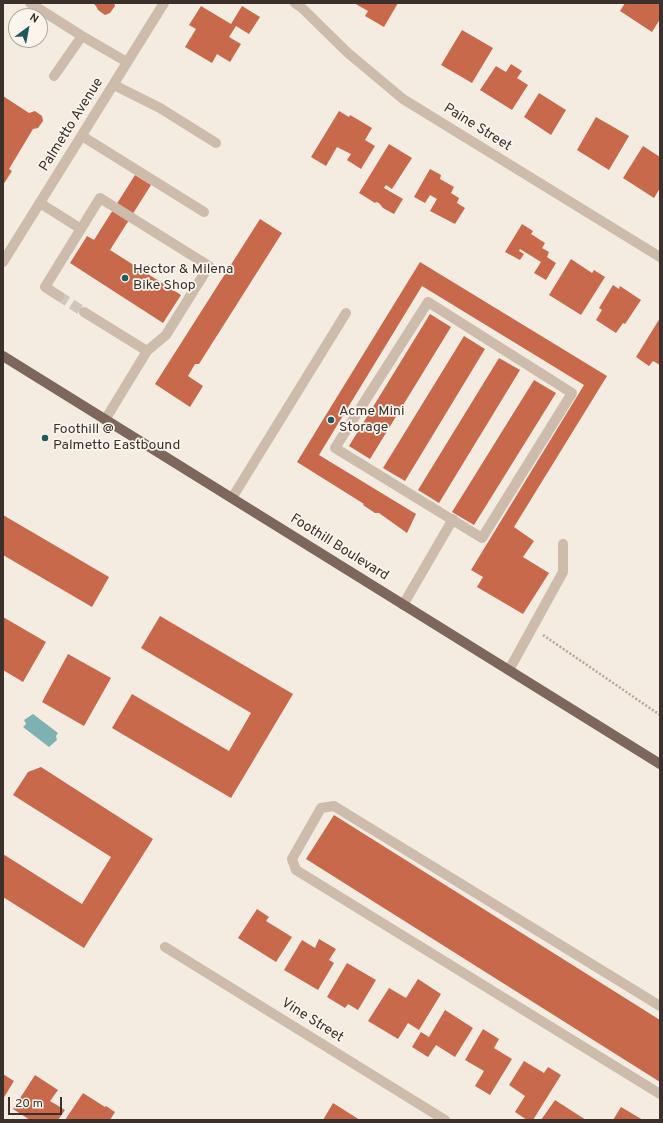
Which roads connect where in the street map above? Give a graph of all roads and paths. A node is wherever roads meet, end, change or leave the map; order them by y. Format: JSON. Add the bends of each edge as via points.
{"nodes":[{"id":1,"x":30,"y":3,"type":"edge"},
{"id":2,"x":164,"y":3,"type":"edge"},
{"id":3,"x":295,"y":3,"type":"edge"},
{"id":4,"x":82,"y":36,"type":"junction"},
{"id":5,"x":127,"y":62,"type":"junction"},
{"id":6,"x":54,"y":76,"type":"dead end"},
{"id":7,"x":114,"y":85,"type":"junction"},
{"id":8,"x":82,"y":136,"type":"junction"},
{"id":9,"x":216,"y":143,"type":"dead end"},
{"id":10,"x":40,"y":204,"type":"junction"},
{"id":11,"x":204,"y":212,"type":"dead end"},
{"id":12,"x":81,"y":229,"type":"junction"},
{"id":13,"x":660,"y":258,"type":"edge"},
{"id":14,"x":3,"y":262,"type":"edge"},
{"id":15,"x":59,"y":296,"type":"tunnel mouth"},
{"id":16,"x":84,"y":312,"type":"tunnel mouth"},
{"id":17,"x":346,"y":313,"type":"dead end"},
{"id":18,"x":147,"y":351,"type":"junction"},
{"id":19,"x":3,"y":356,"type":"edge"},
{"id":20,"x":106,"y":420,"type":"junction"},
{"id":21,"x":232,"y":498,"type":"junction"},
{"id":22,"x":453,"y":520,"type":"junction"},
{"id":23,"x":563,"y":544,"type":"dead end"},
{"id":24,"x":403,"y":605,"type":"junction"},
{"id":25,"x":540,"y":632,"type":"dead end"},
{"id":26,"x":509,"y":670,"type":"junction"},
{"id":27,"x":660,"y":715,"type":"edge"},
{"id":28,"x":660,"y":764,"type":"edge"},
{"id":29,"x":165,"y":947,"type":"dead end"},
{"id":30,"x":660,"y":1006,"type":"edge"},
{"id":31,"x":660,"y":1094,"type":"edge"},
{"id":32,"x":446,"y":1120,"type":"edge"}],
"edges":[{"from":1,"to":4,"type":"street"},
{"from":2,"to":5,"type":"street","name":"Palmetto Avenue"},
{"from":3,"to":13,"type":"street","name":"Paine Street","via":[[348,53],[403,99]]},
{"from":4,"to":5,"type":"street"},
{"from":4,"to":6,"type":"street"},
{"from":5,"to":7,"type":"street","name":"Palmetto Avenue"},
{"from":7,"to":8,"type":"street","name":"Palmetto Avenue"},
{"from":7,"to":9,"type":"street","via":[[160,108]]},
{"from":8,"to":10,"type":"street","name":"Palmetto Avenue"},
{"from":8,"to":11,"type":"street"},
{"from":10,"to":12,"type":"street"},
{"from":10,"to":14,"type":"street","name":"Palmetto Avenue"},
{"from":12,"to":15,"type":"street","via":[[45,287]]},
{"from":12,"to":18,"type":"street","via":[[100,198],[209,266],[166,335]]},
{"from":16,"to":18,"type":"street"},
{"from":17,"to":21,"type":"street"},
{"from":18,"to":20,"type":"street"},
{"from":19,"to":20,"type":"main road","name":"Foothill Boulevard"},
{"from":20,"to":21,"type":"main road","name":"Foothill Boulevard"},
{"from":21,"to":24,"type":"main road","name":"Foothill Boulevard"},
{"from":22,"to":22,"type":"street","via":[[335,448],[428,302],[572,393],[482,538]]},
{"from":22,"to":24,"type":"street"},
{"from":23,"to":26,"type":"street","via":[[563,572]]},
{"from":24,"to":26,"type":"main road","name":"Foothill Boulevard"},
{"from":25,"to":27,"type":"path"},
{"from":26,"to":28,"type":"main road","name":"Foothill Boulevard"},
{"from":29,"to":32,"type":"street","name":"Vine Street"},
{"from":30,"to":31,"type":"street","via":[[334,806],[321,808],[292,860],[296,870]]}]}
